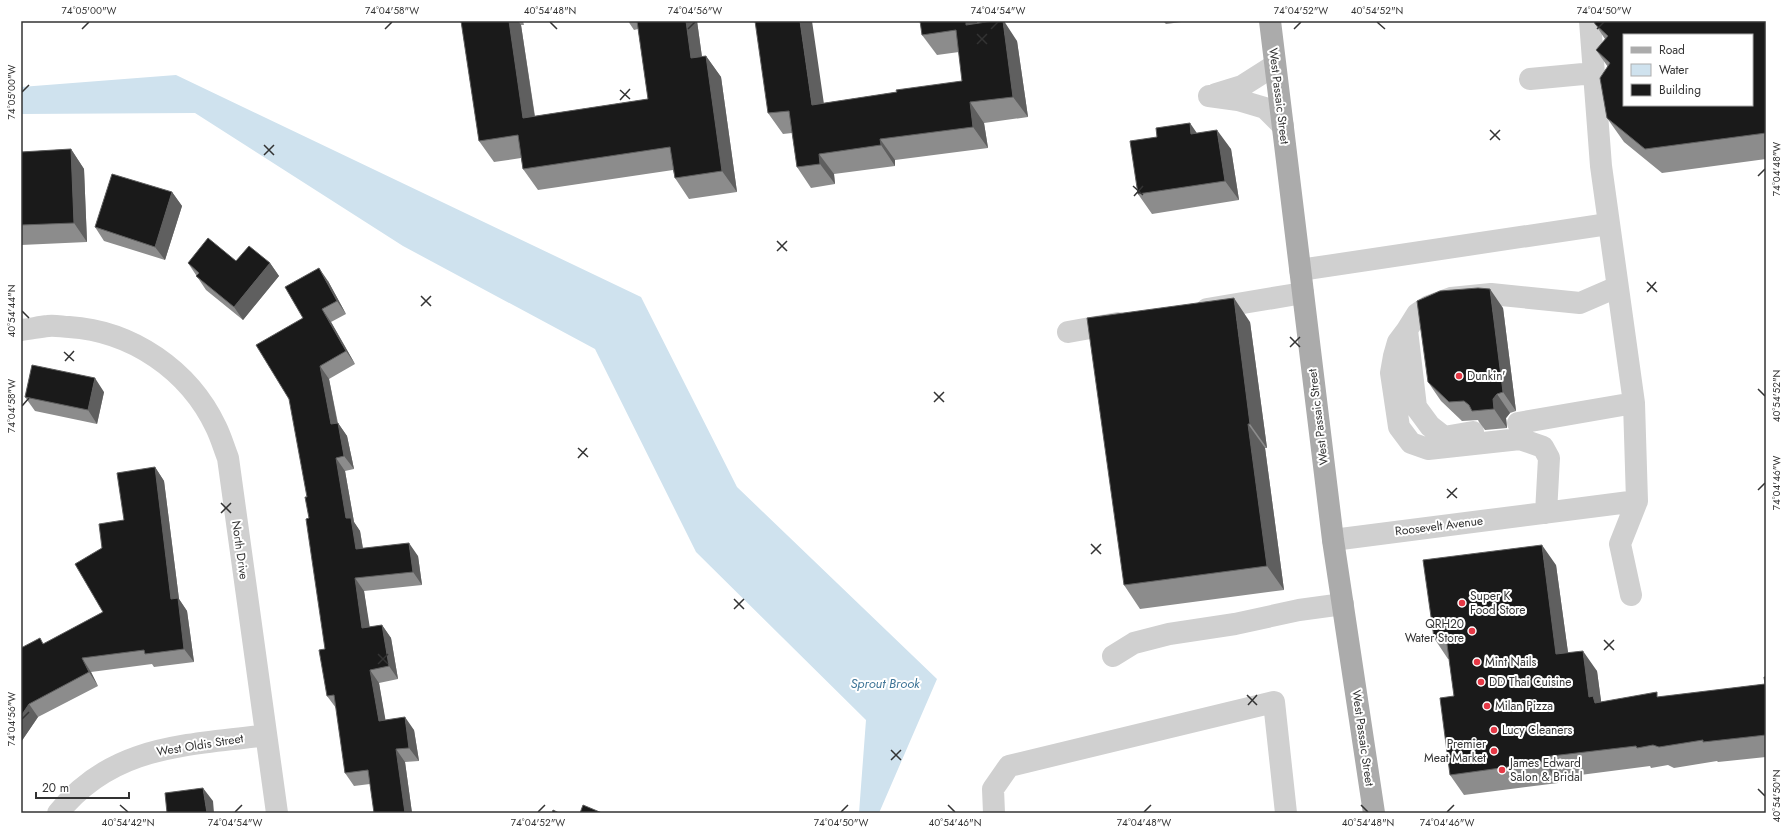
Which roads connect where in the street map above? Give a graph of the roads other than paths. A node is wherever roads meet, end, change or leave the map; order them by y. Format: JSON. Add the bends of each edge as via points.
{"nodes":[{"id":1,"x":1270,"y":21,"type":"edge"},
{"id":2,"x":1590,"y":21,"type":"edge"},
{"id":3,"x":1275,"y":65,"type":"junction"},
{"id":4,"x":1594,"y":73,"type":"junction"},
{"id":5,"x":1530,"y":79,"type":"dead end"},
{"id":6,"x":1282,"y":126,"type":"junction"},
{"id":7,"x":1608,"y":224,"type":"junction"},
{"id":8,"x":1300,"y":270,"type":"junction"},
{"id":9,"x":1617,"y":288,"type":"junction"},
{"id":10,"x":1303,"y":293,"type":"junction"},
{"id":11,"x":1186,"y":312,"type":"edge"},
{"id":12,"x":1139,"y":320,"type":"edge"},
{"id":13,"x":21,"y":330,"type":"edge"},
{"id":14,"x":1407,"y":330,"type":"junction"},
{"id":15,"x":1068,"y":332,"type":"dead end"},
{"id":16,"x":1634,"y":403,"type":"junction"},
{"id":17,"x":1473,"y":432,"type":"edge"},
{"id":18,"x":1543,"y":447,"type":"junction"},
{"id":19,"x":1637,"y":501,"type":"junction"},
{"id":20,"x":1546,"y":513,"type":"junction"},
{"id":21,"x":1333,"y":540,"type":"junction"},
{"id":22,"x":1631,"y":595,"type":"dead end"},
{"id":23,"x":1343,"y":604,"type":"junction"},
{"id":24,"x":1113,"y":656,"type":"dead end"},
{"id":25,"x":266,"y":735,"type":"junction"},
{"id":26,"x":58,"y":813,"type":"edge"},
{"id":27,"x":276,"y":813,"type":"edge"},
{"id":28,"x":994,"y":813,"type":"edge"},
{"id":29,"x":1286,"y":813,"type":"edge"},
{"id":30,"x":1374,"y":813,"type":"edge"}],
"edges":[{"from":1,"to":3,"type":"main road","name":"West Passaic Street"},
{"from":2,"to":4,"type":"street"},
{"from":3,"to":6,"type":"main road","name":"West Passaic Street"},
{"from":3,"to":6,"type":"street","via":[[1242,86],[1209,96],[1238,100],[1264,108]]},
{"from":4,"to":5,"type":"street"},
{"from":4,"to":7,"type":"street"},
{"from":6,"to":8,"type":"main road","name":"West Passaic Street"},
{"from":7,"to":8,"type":"street"},
{"from":7,"to":9,"type":"street"},
{"from":8,"to":10,"type":"main road","name":"West Passaic Street"},
{"from":9,"to":14,"type":"street","via":[[1580,303],[1491,294],[1451,298],[1429,306],[1417,314]]},
{"from":9,"to":16,"type":"street"},
{"from":10,"to":11,"type":"street"},
{"from":10,"to":21,"type":"main road","name":"West Passaic Street"},
{"from":12,"to":15,"type":"street"},
{"from":13,"to":25,"type":"street","name":"North Drive","via":[[49,326],[86,328],[118,337],[152,353],[178,375],[202,404],[216,427],[228,458]]},
{"from":14,"to":17,"type":"street","via":[[1416,406],[1421,414],[1430,426],[1444,437]]},
{"from":14,"to":18,"type":"street","via":[[1398,342],[1391,373],[1399,427],[1411,443],[1428,449],[1520,439]]},
{"from":16,"to":18,"type":"street","via":[[1521,422]]},
{"from":16,"to":19,"type":"street"},
{"from":18,"to":20,"type":"street","via":[[1549,458]]},
{"from":19,"to":20,"type":"street","name":"Roosevelt Avenue"},
{"from":19,"to":22,"type":"street","via":[[1620,544]]},
{"from":20,"to":21,"type":"street","name":"Roosevelt Avenue"},
{"from":21,"to":23,"type":"main road","name":"West Passaic Street"},
{"from":23,"to":24,"type":"street","via":[[1169,634],[1134,643]]},
{"from":23,"to":30,"type":"main road","name":"West Passaic Street"},
{"from":25,"to":26,"type":"street","name":"West Oldis Street","via":[[163,749],[129,758],[97,775],[70,798]]},
{"from":25,"to":27,"type":"street","name":"North Drive"},
{"from":28,"to":29,"type":"street","via":[[993,789],[1009,766],[1274,702]]}]}
